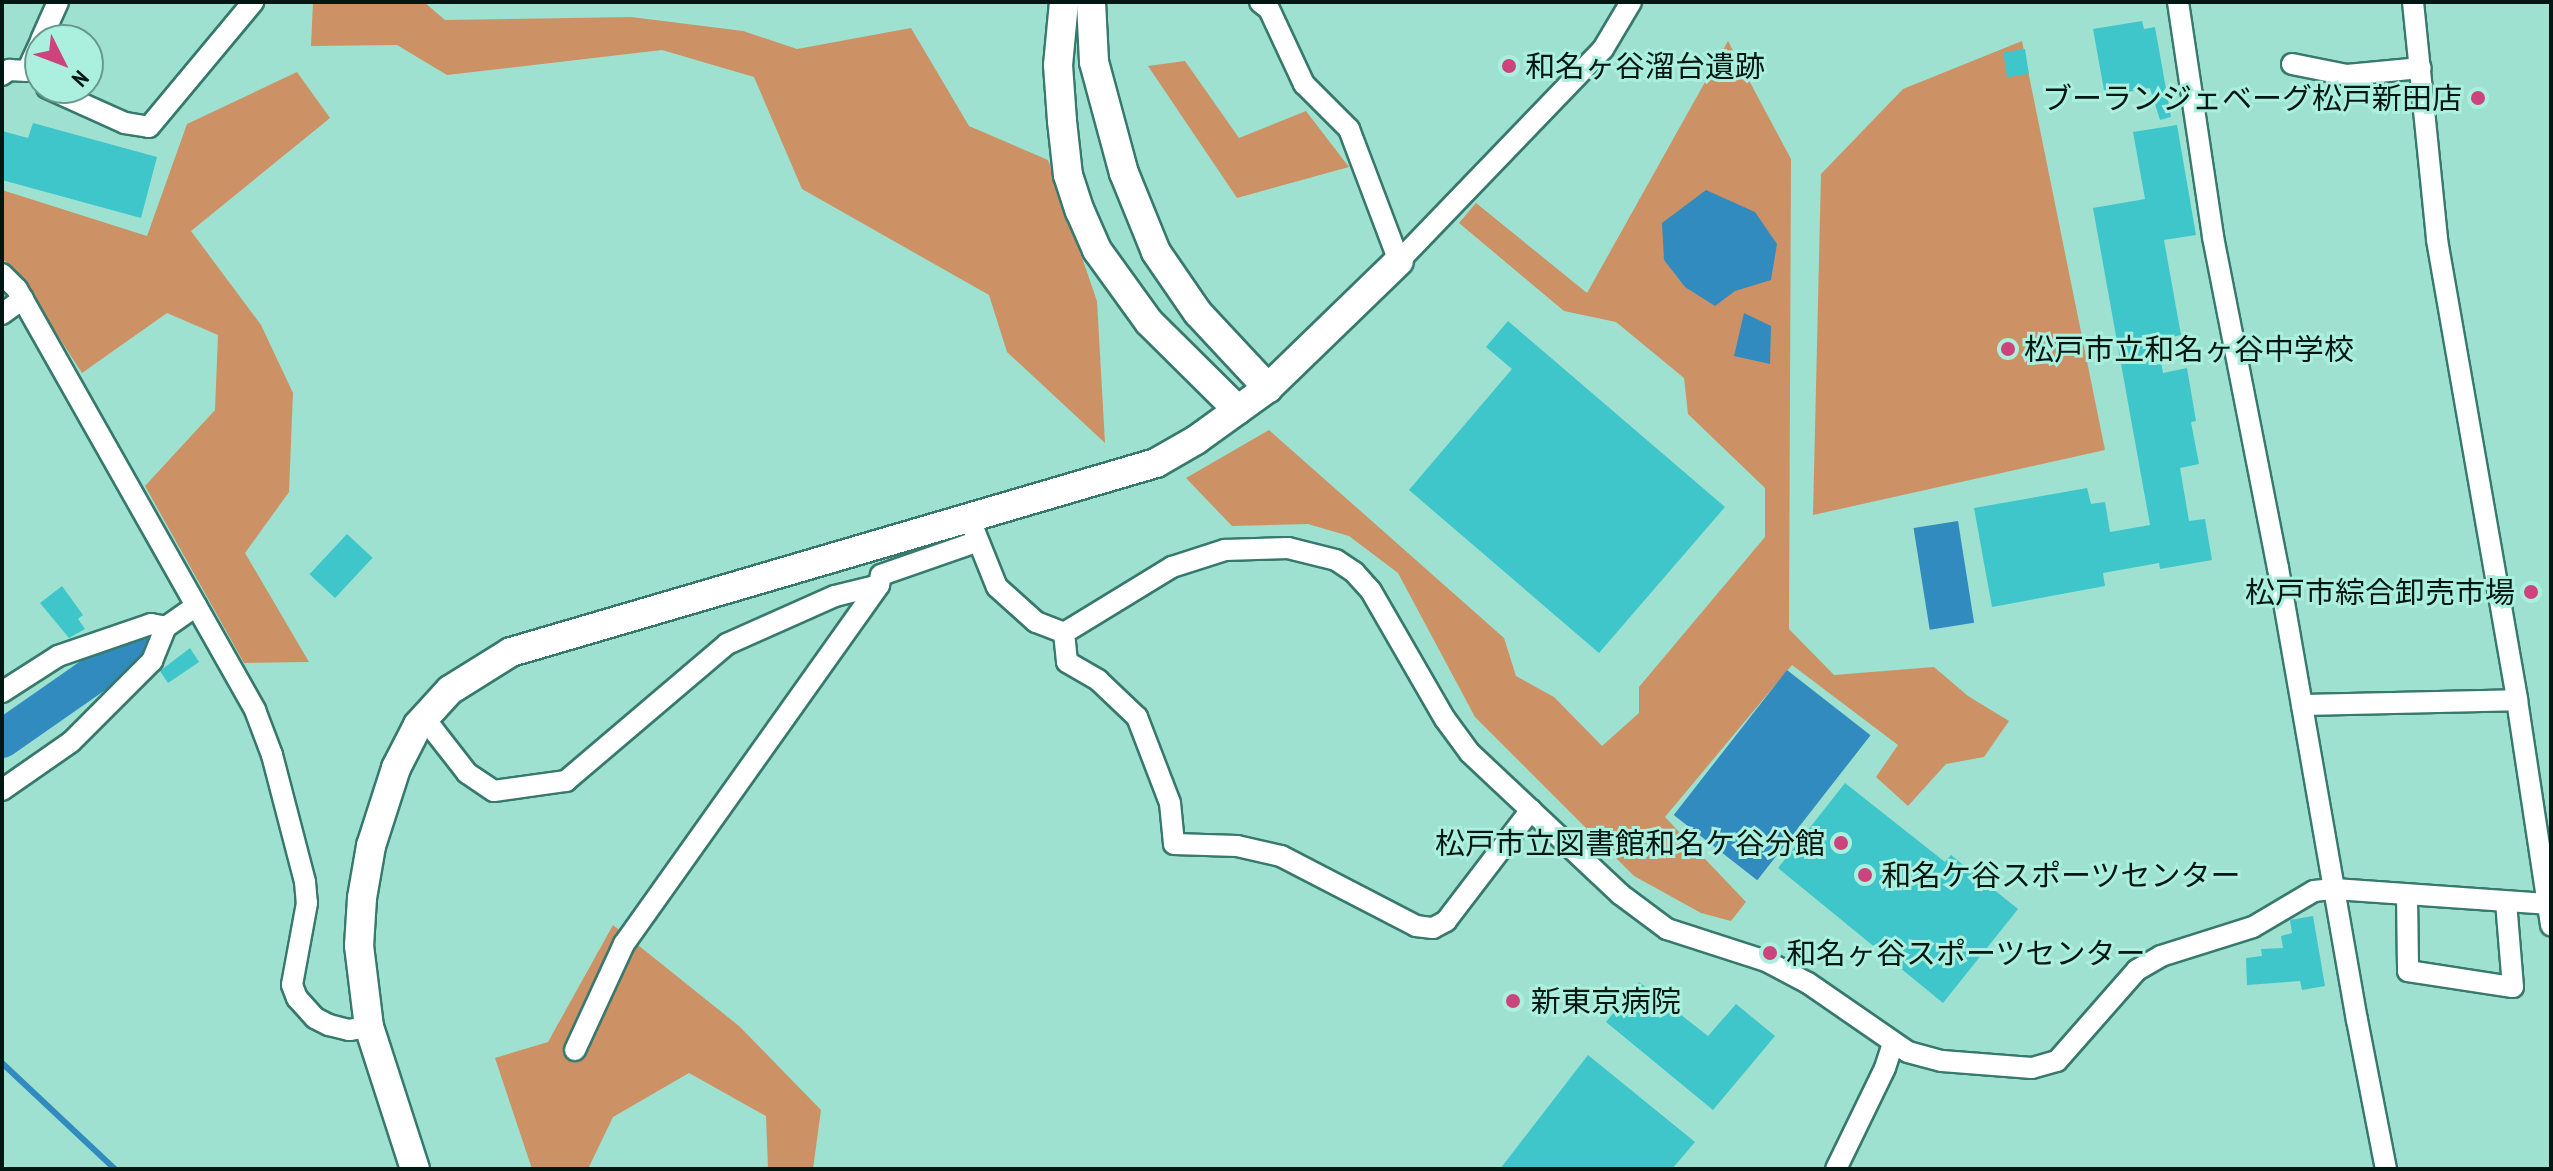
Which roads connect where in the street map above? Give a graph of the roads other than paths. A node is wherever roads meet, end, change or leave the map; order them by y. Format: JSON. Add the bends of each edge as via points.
{"nodes":[{"id":1,"x":58,"y":2,"type":"edge"},
{"id":2,"x":253,"y":2,"type":"edge"},
{"id":3,"x":1064,"y":2,"type":"edge"},
{"id":4,"x":1091,"y":2,"type":"edge"},
{"id":5,"x":1260,"y":2,"type":"edge"},
{"id":6,"x":1631,"y":2,"type":"edge"},
{"id":7,"x":2178,"y":2,"type":"edge"},
{"id":8,"x":2413,"y":2,"type":"edge"},
{"id":9,"x":48,"y":24,"type":"edge"},
{"id":10,"x":2292,"y":64,"type":"dead end"},
{"id":11,"x":2421,"y":68,"type":"junction"},
{"id":12,"x":24,"y":74,"type":"edge"},
{"id":13,"x":2,"y":75,"type":"edge"},
{"id":14,"x":83,"y":104,"type":"edge"},
{"id":15,"x":1399,"y":261,"type":"junction"},
{"id":16,"x":2,"y":274,"type":"edge"},
{"id":17,"x":23,"y":299,"type":"junction"},
{"id":18,"x":2,"y":314,"type":"edge"},
{"id":19,"x":1268,"y":388,"type":"junction"},
{"id":20,"x":1238,"y":410,"type":"junction"},
{"id":21,"x":973,"y":531,"type":"junction"},
{"id":22,"x":879,"y":585,"type":"junction"},
{"id":23,"x":196,"y":606,"type":"junction"},
{"id":24,"x":166,"y":627,"type":"junction"},
{"id":25,"x":1064,"y":633,"type":"junction"},
{"id":26,"x":2,"y":692,"type":"edge"},
{"id":27,"x":2517,"y":700,"type":"junction"},
{"id":28,"x":2302,"y":705,"type":"junction"},
{"id":29,"x":418,"y":725,"type":"junction"},
{"id":30,"x":2,"y":790,"type":"edge"},
{"id":31,"x":1531,"y":810,"type":"junction"},
{"id":32,"x":2334,"y":889,"type":"junction"},
{"id":33,"x":2407,"y":895,"type":"junction"},
{"id":34,"x":2506,"y":902,"type":"junction"},
{"id":35,"x":2547,"y":904,"type":"junction"},
{"id":36,"x":2551,"y":925,"type":"edge"},
{"id":37,"x":369,"y":1027,"type":"junction"},
{"id":38,"x":1893,"y":1043,"type":"junction"},
{"id":39,"x":575,"y":1050,"type":"dead end"},
{"id":40,"x":415,"y":1169,"type":"edge"},
{"id":41,"x":1836,"y":1169,"type":"edge"},
{"id":42,"x":2386,"y":1169,"type":"edge"}],
"edges":[{"from":1,"to":9,"type":"street"},
{"from":2,"to":14,"type":"street","via":[[149,127],[125,123]]},
{"from":3,"to":20,"type":"street","via":[[1058,65],[1062,121],[1068,175],[1080,211],[1097,250],[1149,322]]},
{"from":4,"to":19,"type":"street","via":[[1101,90],[1124,173],[1156,252],[1198,313]]},
{"from":5,"to":15,"type":"street","via":[[1269,9],[1304,84],[1349,129]]},
{"from":6,"to":15,"type":"street","via":[[1603,49]]},
{"from":7,"to":28,"type":"street","via":[[2213,237]]},
{"from":8,"to":11,"type":"street"},
{"from":10,"to":11,"type":"street","via":[[2347,75]]},
{"from":11,"to":27,"type":"street","via":[[2437,240]]},
{"from":12,"to":13,"type":"street","via":[[9,70]]},
{"from":15,"to":19,"type":"street"},
{"from":16,"to":17,"type":"street"},
{"from":17,"to":18,"type":"street"},
{"from":17,"to":23,"type":"street"},
{"from":19,"to":20,"type":"street"},
{"from":20,"to":21,"type":"street","via":[[1156,463]]},
{"from":21,"to":22,"type":"street","via":[[881,575]]},
{"from":21,"to":25,"type":"street","via":[[997,587],[1036,622]]},
{"from":21,"to":29,"type":"street","via":[[511,652],[450,690]]},
{"from":22,"to":29,"type":"street","via":[[835,596],[727,644],[566,781],[494,791],[467,773],[432,728]]},
{"from":22,"to":39,"type":"street","via":[[624,944]]},
{"from":23,"to":24,"type":"street"},
{"from":23,"to":37,"type":"street","via":[[255,710],[272,755],[307,903],[292,985],[297,998],[329,1025]]},
{"from":24,"to":26,"type":"street","via":[[151,624],[58,656]]},
{"from":24,"to":30,"type":"street","via":[[152,661],[71,742]]},
{"from":25,"to":31,"type":"street","via":[[1172,567],[1225,550],[1288,548],[1336,560],[1371,591],[1470,753]]},
{"from":25,"to":31,"type":"street","via":[[1067,662],[1098,680],[1137,717],[1170,803],[1174,844],[1237,846],[1281,856],[1416,926],[1433,928],[1446,921]]},
{"from":27,"to":28,"type":"street"},
{"from":27,"to":35,"type":"street"},
{"from":28,"to":32,"type":"street"},
{"from":29,"to":37,"type":"street","via":[[387,794],[362,898],[359,946]]},
{"from":31,"to":38,"type":"street","via":[[1620,894],[1667,929],[1766,961],[1808,983]]},
{"from":32,"to":33,"type":"street"},
{"from":32,"to":38,"type":"street","via":[[2314,891],[2253,927],[2161,956],[2137,970],[2057,1061],[2032,1068],[1942,1061]]},
{"from":32,"to":42,"type":"street"},
{"from":33,"to":34,"type":"street"},
{"from":33,"to":34,"type":"street","via":[[2408,971],[2513,987]]},
{"from":34,"to":35,"type":"street"},
{"from":35,"to":36,"type":"street"},
{"from":37,"to":40,"type":"street"},
{"from":38,"to":41,"type":"street"}]}
